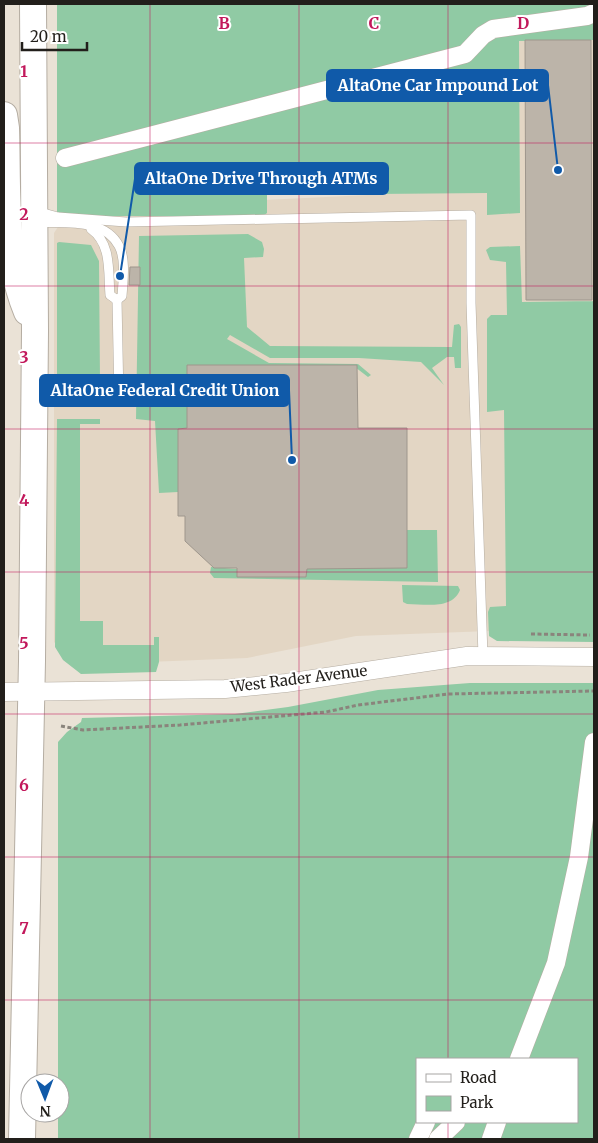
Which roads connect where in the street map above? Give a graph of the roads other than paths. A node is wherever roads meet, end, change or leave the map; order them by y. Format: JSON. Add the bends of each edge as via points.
{"nodes":[{"id":1,"x":33,"y":4,"type":"edge"},
{"id":2,"x":594,"y":13,"type":"edge"},
{"id":3,"x":4,"y":115,"type":"edge"},
{"id":4,"x":65,"y":158,"type":"dead end"},
{"id":5,"x":34,"y":216,"type":"junction"},
{"id":6,"x":82,"y":224,"type":"junction"},
{"id":7,"x":117,"y":300,"type":"junction"},
{"id":8,"x":35,"y":331,"type":"junction"},
{"id":9,"x":119,"y":400,"type":"dead end"},
{"id":10,"x":483,"y":656,"type":"junction"},
{"id":11,"x":594,"y":657,"type":"edge"},
{"id":12,"x":31,"y":691,"type":"junction"},
{"id":13,"x":4,"y":692,"type":"edge"},
{"id":14,"x":594,"y":742,"type":"edge"},
{"id":15,"x":530,"y":1026,"type":"junction"},
{"id":16,"x":511,"y":1058,"type":"edge"},
{"id":17,"x":518,"y":1058,"type":"edge"},
{"id":18,"x":426,"y":1123,"type":"edge"},
{"id":19,"x":455,"y":1123,"type":"edge"},
{"id":20,"x":497,"y":1123,"type":"edge"},
{"id":21,"x":22,"y":1139,"type":"edge"},
{"id":22,"x":418,"y":1139,"type":"edge"},
{"id":23,"x":438,"y":1139,"type":"edge"},
{"id":24,"x":491,"y":1139,"type":"edge"}],
"edges":[{"from":1,"to":5,"type":"main road"},
{"from":2,"to":4,"type":"street","via":[[493,30],[483,35],[465,54]]},
{"from":3,"to":8,"type":"main road","via":[[10,256],[20,295]]},
{"from":5,"to":6,"type":"lane"},
{"from":5,"to":8,"type":"main road"},
{"from":5,"to":10,"type":"lane","via":[[126,222],[471,215]]},
{"from":6,"to":7,"type":"lane","via":[[98,234],[107,248],[110,295]]},
{"from":6,"to":7,"type":"lane","via":[[96,227],[119,246],[123,267],[122,296]]},
{"from":7,"to":9,"type":"lane"},
{"from":8,"to":12,"type":"main road"},
{"from":10,"to":11,"type":"street","name":"West Rader Avenue"},
{"from":10,"to":12,"type":"street","name":"West Rader Avenue","via":[[225,689]]},
{"from":12,"to":13,"type":"street","name":"West Rader Avenue"},
{"from":12,"to":21,"type":"main road"},
{"from":14,"to":15,"type":"street","via":[[579,857],[556,963]]},
{"from":15,"to":16,"type":"street"},
{"from":15,"to":17,"type":"street"},
{"from":18,"to":22,"type":"street"},
{"from":19,"to":23,"type":"street"},
{"from":20,"to":24,"type":"street"}]}
